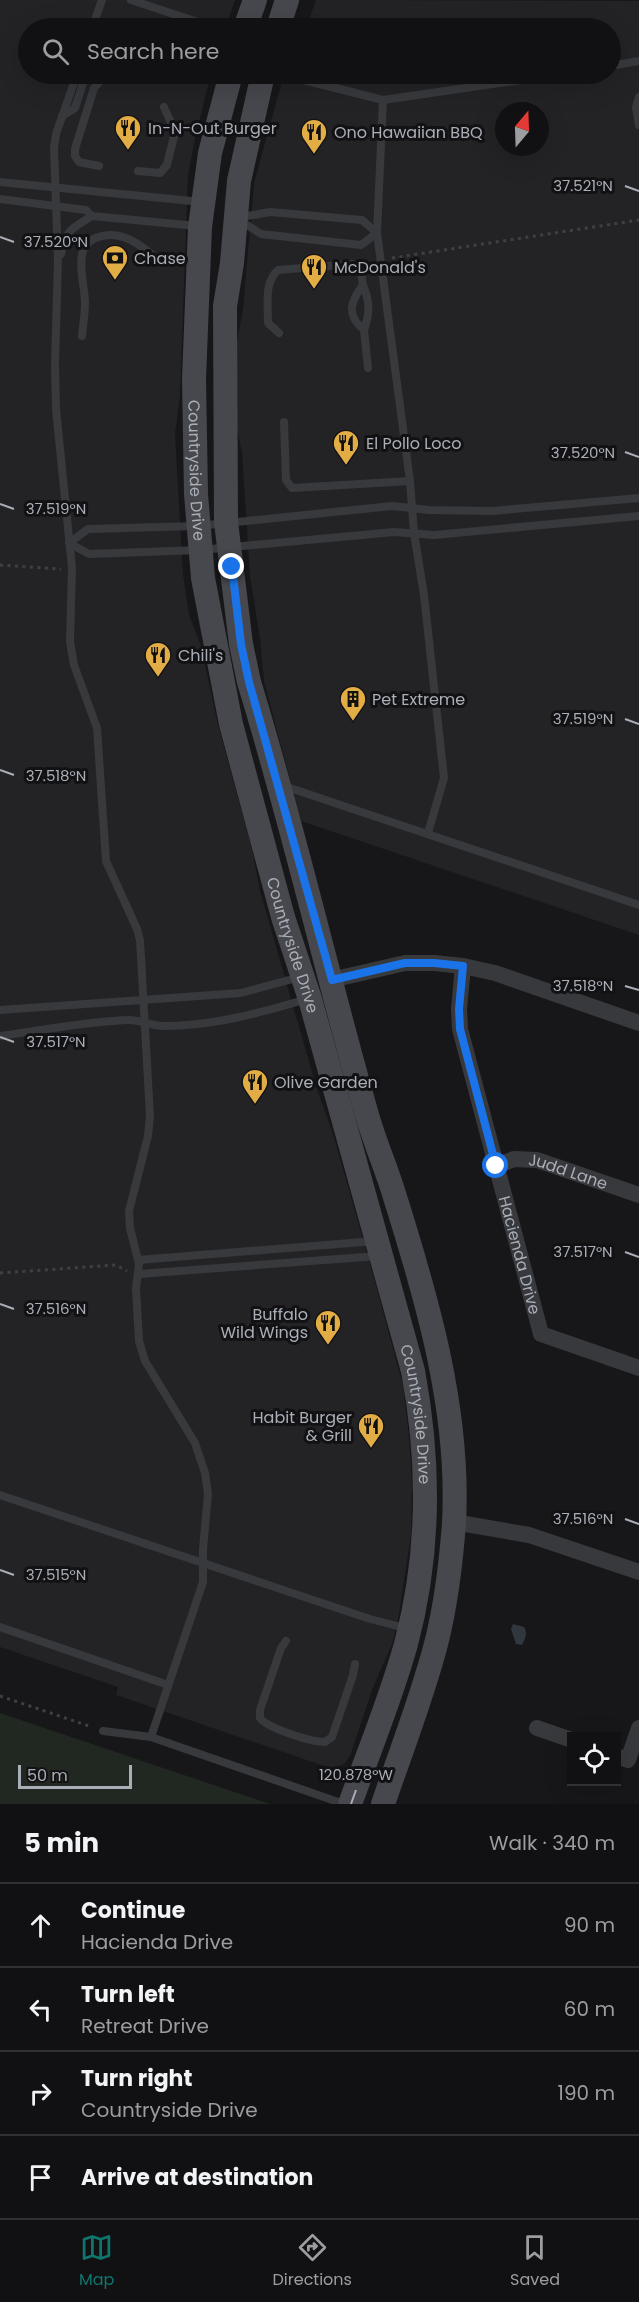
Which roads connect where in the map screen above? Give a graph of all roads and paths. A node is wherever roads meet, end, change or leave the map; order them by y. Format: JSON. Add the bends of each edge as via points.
{"nodes":[{"id":1,"x":102,"y":0,"type":"edge"},
{"id":2,"x":131,"y":0,"type":"edge"},
{"id":3,"x":288,"y":2,"type":"edge"},
{"id":4,"x":96,"y":18,"type":"edge"},
{"id":5,"x":186,"y":18,"type":"edge"},
{"id":6,"x":282,"y":18,"type":"edge"},
{"id":7,"x":639,"y":61,"type":"edge"},
{"id":8,"x":621,"y":64,"type":"edge"},
{"id":9,"x":73,"y":84,"type":"edge"},
{"id":10,"x":83,"y":84,"type":"edge"},
{"id":11,"x":97,"y":84,"type":"edge"},
{"id":12,"x":228,"y":84,"type":"edge"},
{"id":13,"x":229,"y":84,"type":"edge"},
{"id":14,"x":261,"y":84,"type":"edge"},
{"id":15,"x":320,"y":84,"type":"edge"},
{"id":16,"x":493,"y":84,"type":"edge"},
{"id":17,"x":639,"y":97,"type":"edge"},
{"id":18,"x":383,"y":100,"type":"junction"},
{"id":19,"x":165,"y":107,"type":"dead end"},
{"id":20,"x":62,"y":116,"type":"junction"},
{"id":21,"x":639,"y":125,"type":"edge"},
{"id":22,"x":99,"y":166,"type":"dead end"},
{"id":23,"x":138,"y":171,"type":"dead end"},
{"id":24,"x":0,"y":182,"type":"edge"},
{"id":25,"x":54,"y":188,"type":"junction"},
{"id":26,"x":0,"y":199,"type":"edge"},
{"id":27,"x":202,"y":202,"type":"junction"},
{"id":28,"x":55,"y":207,"type":"junction"},
{"id":29,"x":92,"y":216,"type":"junction"},
{"id":30,"x":236,"y":218,"type":"junction"},
{"id":31,"x":639,"y":220,"type":"edge"},
{"id":32,"x":200,"y":227,"type":"junction"},
{"id":33,"x":377,"y":233,"type":"junction"},
{"id":34,"x":58,"y":259,"type":"junction"},
{"id":35,"x":380,"y":260,"type":"junction"},
{"id":36,"x":161,"y":263,"type":"dead end"},
{"id":37,"x":363,"y":285,"type":"junction"},
{"id":38,"x":364,"y":330,"type":"junction"},
{"id":39,"x":279,"y":333,"type":"dead end"},
{"id":40,"x":82,"y":336,"type":"dead end"},
{"id":41,"x":225,"y":357,"type":"junction"},
{"id":42,"x":368,"y":368,"type":"dead end"},
{"id":43,"x":284,"y":422,"type":"dead end"},
{"id":44,"x":410,"y":481,"type":"junction"},
{"id":45,"x":639,"y":498,"type":"edge"},
{"id":46,"x":413,"y":507,"type":"junction"},
{"id":47,"x":639,"y":516,"type":"edge"},
{"id":48,"x":226,"y":522,"type":"junction"},
{"id":49,"x":198,"y":526,"type":"junction"},
{"id":50,"x":414,"y":533,"type":"junction"},
{"id":51,"x":69,"y":543,"type":"junction"},
{"id":52,"x":228,"y":547,"type":"junction"},
{"id":53,"x":200,"y":550,"type":"junction"},
{"id":54,"x":0,"y":565,"type":"edge"},
{"id":55,"x":62,"y":569,"type":"dead end"},
{"id":56,"x":278,"y":784,"type":"junction"},
{"id":57,"x":428,"y":833,"type":"junction"},
{"id":58,"x":639,"y":905,"type":"edge"},
{"id":59,"x":463,"y":966,"type":"junction"},
{"id":60,"x":317,"y":984,"type":"junction"},
{"id":61,"x":144,"y":1000,"type":"junction"},
{"id":62,"x":0,"y":1010,"type":"edge"},
{"id":63,"x":146,"y":1023,"type":"junction"},
{"id":64,"x":639,"y":1023,"type":"edge"},
{"id":65,"x":0,"y":1036,"type":"edge"},
{"id":66,"x":496,"y":1166,"type":"junction"},
{"id":67,"x":639,"y":1195,"type":"edge"},
{"id":68,"x":379,"y":1249,"type":"junction"},
{"id":69,"x":138,"y":1260,"type":"junction"},
{"id":70,"x":127,"y":1271,"type":"dead end"},
{"id":71,"x":0,"y":1273,"type":"edge"},
{"id":72,"x":139,"y":1274,"type":"junction"},
{"id":73,"x":639,"y":1368,"type":"edge"},
{"id":74,"x":0,"y":1495,"type":"edge"},
{"id":75,"x":454,"y":1522,"type":"junction"},
{"id":76,"x":203,"y":1563,"type":"junction"},
{"id":77,"x":639,"y":1572,"type":"edge"},
{"id":78,"x":0,"y":1627,"type":"edge"},
{"id":79,"x":410,"y":1629,"type":"junction"},
{"id":80,"x":286,"y":1641,"type":"dead end"},
{"id":81,"x":355,"y":1664,"type":"dead end"},
{"id":82,"x":168,"y":1685,"type":"junction"},
{"id":83,"x":0,"y":1696,"type":"edge"},
{"id":84,"x":537,"y":1728,"type":"dead end"},
{"id":85,"x":639,"y":1728,"type":"edge"},
{"id":86,"x":103,"y":1731,"type":"joint"},
{"id":87,"x":151,"y":1737,"type":"junction"},
{"id":88,"x":567,"y":1738,"type":"edge"},
{"id":89,"x":621,"y":1758,"type":"edge"},
{"id":90,"x":344,"y":1804,"type":"edge"},
{"id":91,"x":350,"y":1804,"type":"edge"},
{"id":92,"x":383,"y":1804,"type":"edge"}],
"edges":[{"from":1,"to":4,"type":"lane"},
{"from":2,"to":5,"type":"lane"},
{"from":3,"to":6,"type":"street"},
{"from":7,"to":8,"type":"lane"},
{"from":9,"to":20,"type":"lane"},
{"from":10,"to":20,"type":"lane","via":[[75,108]]},
{"from":11,"to":22,"type":"lane","via":[[75,156],[79,162]]},
{"from":12,"to":27,"type":"street","name":"Countryside Drive"},
{"from":13,"to":30,"type":"street","via":[[230,127],[216,186],[222,205]]},
{"from":14,"to":30,"type":"street","name":"Countryside Drive","via":[[239,181]]},
{"from":15,"to":18,"type":"lane"},
{"from":16,"to":18,"type":"lane"},
{"from":17,"to":21,"type":"lane"},
{"from":18,"to":33,"type":"lane"},
{"from":19,"to":23,"type":"lane","via":[[175,132],[167,165],[160,172]]},
{"from":20,"to":25,"type":"lane","via":[[54,143]]},
{"from":24,"to":25,"type":"lane"},
{"from":25,"to":27,"type":"lane"},
{"from":25,"to":28,"type":"lane"},
{"from":26,"to":28,"type":"lane"},
{"from":27,"to":32,"type":"street","name":"Countryside Drive"},
{"from":27,"to":41,"type":"street","via":[[219,248],[212,318]]},
{"from":28,"to":29,"type":"lane","via":[[86,210]]},
{"from":28,"to":34,"type":"lane"},
{"from":29,"to":32,"type":"lane"},
{"from":29,"to":34,"type":"lane","via":[[71,228]]},
{"from":30,"to":33,"type":"lane","via":[[270,212],[362,220]]},
{"from":30,"to":33,"type":"lane","via":[[261,234],[361,245]]},
{"from":30,"to":41,"type":"street","name":"Countryside Drive","via":[[225,306]]},
{"from":31,"to":35,"type":"path"},
{"from":32,"to":49,"type":"street","name":"Countryside Drive","via":[[194,379]]},
{"from":33,"to":35,"type":"lane"},
{"from":34,"to":51,"type":"lane","via":[[56,409]]},
{"from":35,"to":44,"type":"lane"},
{"from":36,"to":40,"type":"lane","via":[[142,245],[114,235],[96,236],[87,243],[81,275],[86,301]]},
{"from":37,"to":38,"type":"lane","via":[[370,312]]},
{"from":37,"to":38,"type":"lane","via":[[352,308],[355,322]]},
{"from":37,"to":39,"type":"lane","via":[[361,271],[352,264],[279,270],[269,282],[268,323]]},
{"from":38,"to":42,"type":"lane"},
{"from":41,"to":48,"type":"street","name":"Countryside Drive"},
{"from":43,"to":44,"type":"lane","via":[[286,480],[292,488]]},
{"from":44,"to":46,"type":"lane"},
{"from":45,"to":46,"type":"lane","via":[[492,511]]},
{"from":46,"to":48,"type":"lane"},
{"from":46,"to":50,"type":"lane"},
{"from":47,"to":50,"type":"lane","via":[[434,535]]},
{"from":48,"to":49,"type":"lane"},
{"from":48,"to":52,"type":"street","name":"Countryside Drive"},
{"from":49,"to":51,"type":"lane","via":[[88,528]]},
{"from":49,"to":53,"type":"street","name":"Countryside Drive"},
{"from":50,"to":52,"type":"lane"},
{"from":50,"to":57,"type":"lane","via":[[444,777]]},
{"from":51,"to":53,"type":"lane","via":[[89,554]]},
{"from":51,"to":61,"type":"lane","via":[[70,647],[97,728],[106,861],[139,933]]},
{"from":52,"to":53,"type":"lane"},
{"from":52,"to":56,"type":"street","name":"Countryside Drive","via":[[243,653]]},
{"from":53,"to":60,"type":"street","name":"Countryside Drive","via":[[231,724],[283,917]]},
{"from":54,"to":55,"type":"path"},
{"from":56,"to":57,"type":"lane"},
{"from":56,"to":60,"type":"street","name":"Countryside Drive"},
{"from":57,"to":58,"type":"lane"},
{"from":59,"to":60,"type":"street","via":[[405,963]]},
{"from":59,"to":64,"type":"street","via":[[495,973]]},
{"from":59,"to":66,"type":"street","name":"Hacienda Drive","via":[[460,1029]]},
{"from":60,"to":61,"type":"lane"},
{"from":60,"to":63,"type":"lane","via":[[226,1021],[161,1026]]},
{"from":60,"to":68,"type":"street","name":"Countryside Drive"},
{"from":60,"to":75,"type":"street","name":"Countryside Drive","via":[[415,1262],[441,1365],[454,1456]]},
{"from":61,"to":62,"type":"lane"},
{"from":61,"to":63,"type":"lane"},
{"from":63,"to":65,"type":"lane","via":[[131,1019],[82,1023]]},
{"from":63,"to":69,"type":"lane","via":[[150,1122],[129,1211]]},
{"from":66,"to":67,"type":"street","name":"Judd Lane","via":[[514,1159],[537,1160]]},
{"from":66,"to":73,"type":"street","name":"Hacienda Drive","via":[[541,1334]]},
{"from":68,"to":69,"type":"lane"},
{"from":68,"to":72,"type":"lane"},
{"from":68,"to":79,"type":"street","name":"Countryside Drive","via":[[413,1371],[425,1458],[423,1541]]},
{"from":69,"to":72,"type":"lane"},
{"from":70,"to":71,"type":"path","via":[[116,1265]]},
{"from":72,"to":76,"type":"lane","via":[[136,1288],[141,1352],[193,1438],[206,1473]]},
{"from":74,"to":76,"type":"lane"},
{"from":75,"to":77,"type":"street","via":[[529,1535]]},
{"from":75,"to":92,"type":"street","name":"Countryside Drive","via":[[436,1646]]},
{"from":76,"to":79,"type":"lane"},
{"from":76,"to":82,"type":"lane","via":[[203,1582]]},
{"from":78,"to":82,"type":"lane"},
{"from":79,"to":91,"type":"street","name":"Countryside Drive"},
{"from":80,"to":81,"type":"lane","via":[[260,1718],[266,1724],[314,1741],[325,1742],[332,1737]]},
{"from":82,"to":87,"type":"lane"},
{"from":83,"to":86,"type":"path"},
{"from":84,"to":88,"type":"street"},
{"from":85,"to":89,"type":"street","via":[[628,1760]]},
{"from":86,"to":87,"type":"lane"},
{"from":87,"to":90,"type":"lane"}]}
